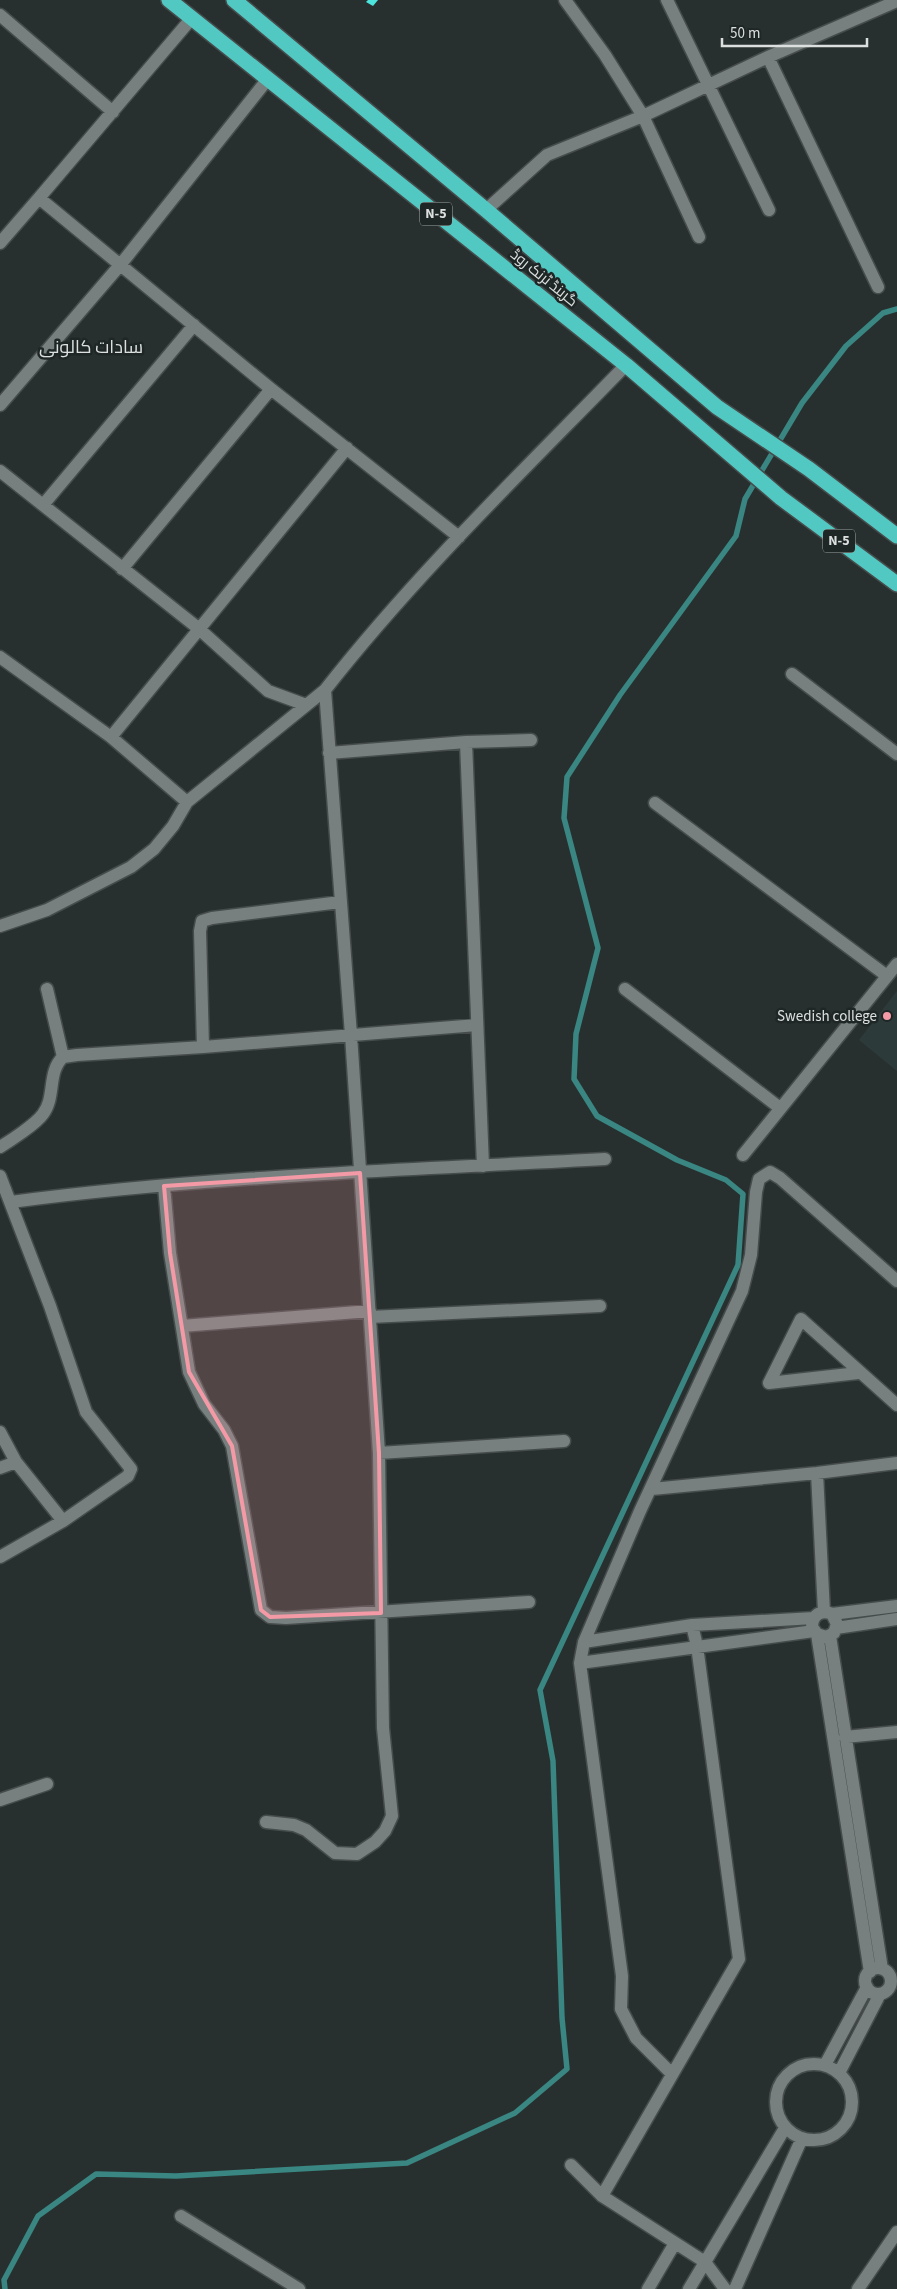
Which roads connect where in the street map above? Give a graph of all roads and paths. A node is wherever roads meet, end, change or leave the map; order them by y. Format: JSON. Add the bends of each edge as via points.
{"nodes":[{"id":1,"x":169,"y":0,"type":"edge"},
{"id":2,"x":234,"y":0,"type":"edge"},
{"id":3,"x":565,"y":0,"type":"edge"},
{"id":4,"x":668,"y":0,"type":"edge"},
{"id":5,"x":897,"y":1,"type":"edge"},
{"id":6,"x":0,"y":15,"type":"edge"},
{"id":7,"x":191,"y":19,"type":"junction"},
{"id":8,"x":768,"y":57,"type":"junction"},
{"id":9,"x":267,"y":80,"type":"junction"},
{"id":10,"x":707,"y":85,"type":"junction"},
{"id":11,"x":113,"y":112,"type":"junction"},
{"id":12,"x":643,"y":116,"type":"junction"},
{"id":13,"x":39,"y":198,"type":"junction"},
{"id":14,"x":486,"y":210,"type":"junction"},
{"id":15,"x":769,"y":210,"type":"dead end"},
{"id":16,"x":699,"y":237,"type":"dead end"},
{"id":17,"x":0,"y":243,"type":"edge"},
{"id":18,"x":121,"y":264,"type":"junction"},
{"id":19,"x":878,"y":288,"type":"dead end"},
{"id":20,"x":194,"y":325,"type":"junction"},
{"id":21,"x":626,"y":365,"type":"junction"},
{"id":22,"x":271,"y":389,"type":"junction"},
{"id":23,"x":0,"y":405,"type":"edge"},
{"id":24,"x":347,"y":448,"type":"junction"},
{"id":25,"x":0,"y":471,"type":"edge"},
{"id":26,"x":43,"y":506,"type":"junction"},
{"id":27,"x":897,"y":536,"type":"edge"},
{"id":28,"x":459,"y":537,"type":"junction"},
{"id":29,"x":122,"y":569,"type":"junction"},
{"id":30,"x":897,"y":584,"type":"edge"},
{"id":31,"x":198,"y":628,"type":"junction"},
{"id":32,"x":0,"y":657,"type":"edge"},
{"id":33,"x":792,"y":674,"type":"dead end"},
{"id":34,"x":325,"y":690,"type":"junction"},
{"id":35,"x":306,"y":705,"type":"junction"},
{"id":36,"x":111,"y":737,"type":"junction"},
{"id":37,"x":531,"y":740,"type":"dead end"},
{"id":38,"x":466,"y":742,"type":"junction"},
{"id":39,"x":329,"y":753,"type":"junction"},
{"id":40,"x":897,"y":754,"type":"edge"},
{"id":41,"x":187,"y":802,"type":"junction"},
{"id":42,"x":655,"y":803,"type":"dead end"},
{"id":43,"x":340,"y":902,"type":"junction"},
{"id":44,"x":0,"y":926,"type":"edge"},
{"id":45,"x":897,"y":964,"type":"edge"},
{"id":46,"x":887,"y":976,"type":"junction"},
{"id":47,"x":47,"y":989,"type":"dead end"},
{"id":48,"x":625,"y":990,"type":"dead end"},
{"id":49,"x":477,"y":1025,"type":"junction"},
{"id":50,"x":351,"y":1035,"type":"junction"},
{"id":51,"x":203,"y":1047,"type":"junction"},
{"id":52,"x":63,"y":1057,"type":"junction"},
{"id":53,"x":780,"y":1108,"type":"junction"},
{"id":54,"x":2,"y":1142,"type":"edge"},
{"id":55,"x":742,"y":1155,"type":"dead end"},
{"id":56,"x":605,"y":1159,"type":"dead end"},
{"id":57,"x":483,"y":1166,"type":"junction"},
{"id":58,"x":360,"y":1172,"type":"junction"},
{"id":59,"x":0,"y":1176,"type":"edge"},
{"id":60,"x":164,"y":1186,"type":"junction"},
{"id":61,"x":11,"y":1202,"type":"junction"},
{"id":62,"x":897,"y":1281,"type":"edge"},
{"id":63,"x":600,"y":1306,"type":"dead end"},
{"id":64,"x":370,"y":1314,"type":"junction"},
{"id":65,"x":182,"y":1326,"type":"junction"},
{"id":66,"x":858,"y":1373,"type":"junction"},
{"id":67,"x":897,"y":1405,"type":"edge"},
{"id":68,"x":0,"y":1432,"type":"edge"},
{"id":69,"x":564,"y":1441,"type":"dead end"},
{"id":70,"x":379,"y":1453,"type":"junction"},
{"id":71,"x":16,"y":1462,"type":"junction"},
{"id":72,"x":897,"y":1463,"type":"edge"},
{"id":73,"x":0,"y":1468,"type":"edge"},
{"id":74,"x":817,"y":1473,"type":"junction"},
{"id":75,"x":652,"y":1489,"type":"junction"},
{"id":76,"x":63,"y":1521,"type":"junction"},
{"id":77,"x":0,"y":1557,"type":"edge"},
{"id":78,"x":529,"y":1602,"type":"dead end"},
{"id":79,"x":897,"y":1606,"type":"edge"},
{"id":80,"x":381,"y":1613,"type":"junction"},
{"id":81,"x":823,"y":1614,"type":"junction"},
{"id":82,"x":897,"y":1619,"type":"edge"},
{"id":83,"x":692,"y":1626,"type":"junction"},
{"id":84,"x":824,"y":1632,"type":"junction"},
{"id":85,"x":584,"y":1642,"type":"junction"},
{"id":86,"x":697,"y":1646,"type":"junction"},
{"id":87,"x":580,"y":1663,"type":"junction"},
{"id":88,"x":897,"y":1732,"type":"edge"},
{"id":89,"x":845,"y":1737,"type":"junction"},
{"id":90,"x":47,"y":1784,"type":"dead end"},
{"id":91,"x":0,"y":1800,"type":"edge"},
{"id":92,"x":266,"y":1822,"type":"dead end"},
{"id":93,"x":887,"y":1976,"type":"edge"},
{"id":94,"x":866,"y":1987,"type":"junction"},
{"id":95,"x":880,"y":1994,"type":"junction"},
{"id":96,"x":825,"y":2065,"type":"junction"},
{"id":97,"x":839,"y":2073,"type":"junction"},
{"id":98,"x":672,"y":2074,"type":"junction"},
{"id":99,"x":785,"y":2128,"type":"junction"},
{"id":100,"x":802,"y":2138,"type":"junction"},
{"id":101,"x":571,"y":2165,"type":"dead end"},
{"id":102,"x":602,"y":2196,"type":"junction"},
{"id":103,"x":181,"y":2216,"type":"dead end"},
{"id":104,"x":897,"y":2232,"type":"edge"},
{"id":105,"x":675,"y":2243,"type":"junction"},
{"id":106,"x":705,"y":2262,"type":"junction"},
{"id":107,"x":299,"y":2289,"type":"edge"},
{"id":108,"x":648,"y":2289,"type":"edge"},
{"id":109,"x":688,"y":2289,"type":"edge"},
{"id":110,"x":725,"y":2289,"type":"edge"},
{"id":111,"x":735,"y":2289,"type":"edge"},
{"id":112,"x":858,"y":2289,"type":"edge"}],
"edges":[{"from":1,"to":7,"type":"highway","name":"گرینڈ ٹرنک روڈ","number":"N-5"},
{"from":2,"to":14,"type":"highway","name":"گرینڈ ٹرنک روڈ","number":"N-5"},
{"from":3,"to":12,"type":"street","via":[[605,55]]},
{"from":4,"to":10,"type":"street"},
{"from":5,"to":8,"type":"street"},
{"from":6,"to":11,"type":"street"},
{"from":7,"to":9,"type":"highway","name":"گرینڈ ٹرنک روڈ","number":"N-5"},
{"from":7,"to":11,"type":"street"},
{"from":8,"to":10,"type":"street"},
{"from":8,"to":19,"type":"street"},
{"from":9,"to":18,"type":"street"},
{"from":9,"to":21,"type":"highway","name":"گرینڈ ٹرنک روڈ","number":"N-5"},
{"from":10,"to":12,"type":"street"},
{"from":10,"to":15,"type":"street"},
{"from":11,"to":13,"type":"street"},
{"from":12,"to":14,"type":"street","via":[[547,155]]},
{"from":12,"to":16,"type":"street"},
{"from":13,"to":17,"type":"street"},
{"from":13,"to":18,"type":"street"},
{"from":14,"to":27,"type":"highway","name":"گرینڈ ٹرنک روڈ","number":"N-5","via":[[717,407],[808,469]]},
{"from":18,"to":20,"type":"street"},
{"from":18,"to":23,"type":"street"},
{"from":20,"to":22,"type":"street"},
{"from":20,"to":26,"type":"street"},
{"from":21,"to":28,"type":"street"},
{"from":21,"to":30,"type":"highway","name":"گرینڈ ٹرنک روڈ","number":"N-5","via":[[782,498]]},
{"from":22,"to":24,"type":"street"},
{"from":22,"to":29,"type":"street"},
{"from":24,"to":28,"type":"street"},
{"from":24,"to":31,"type":"street"},
{"from":25,"to":26,"type":"street"},
{"from":26,"to":29,"type":"street"},
{"from":28,"to":34,"type":"street","via":[[353,654]]},
{"from":29,"to":31,"type":"street"},
{"from":31,"to":35,"type":"street","via":[[268,691]]},
{"from":31,"to":36,"type":"street"},
{"from":32,"to":36,"type":"street"},
{"from":33,"to":40,"type":"street"},
{"from":34,"to":35,"type":"street"},
{"from":34,"to":39,"type":"street"},
{"from":35,"to":41,"type":"street"},
{"from":36,"to":41,"type":"street"},
{"from":37,"to":38,"type":"street"},
{"from":38,"to":39,"type":"street"},
{"from":38,"to":49,"type":"street"},
{"from":39,"to":43,"type":"street"},
{"from":41,"to":44,"type":"street","via":[[154,849],[130,867],[48,910]]},
{"from":42,"to":46,"type":"street"},
{"from":43,"to":50,"type":"street"},
{"from":43,"to":51,"type":"street","via":[[202,921]]},
{"from":45,"to":46,"type":"street"},
{"from":46,"to":53,"type":"street"},
{"from":47,"to":52,"type":"street"},
{"from":48,"to":53,"type":"street"},
{"from":49,"to":50,"type":"street"},
{"from":49,"to":57,"type":"street"},
{"from":50,"to":51,"type":"street"},
{"from":50,"to":58,"type":"street"},
{"from":51,"to":52,"type":"street"},
{"from":52,"to":54,"type":"street","via":[[54,1069],[50,1099],[43,1114]]},
{"from":53,"to":55,"type":"street"},
{"from":56,"to":57,"type":"street"},
{"from":57,"to":58,"type":"street"},
{"from":58,"to":60,"type":"street"},
{"from":58,"to":64,"type":"street"},
{"from":59,"to":61,"type":"street"},
{"from":60,"to":61,"type":"street","via":[[100,1190]]},
{"from":60,"to":65,"type":"street","via":[[170,1253]]},
{"from":61,"to":76,"type":"street","via":[[86,1412],[131,1469],[128,1476]]},
{"from":62,"to":75,"type":"street","via":[[780,1178],[770,1172],[759,1179],[752,1255],[742,1291]]},
{"from":63,"to":64,"type":"street"},
{"from":64,"to":65,"type":"street"},
{"from":64,"to":70,"type":"street"},
{"from":65,"to":80,"type":"street","via":[[189,1372],[204,1404],[232,1446],[261,1610],[270,1617]]},
{"from":66,"to":66,"type":"street","via":[[819,1377],[769,1383],[801,1319]]},
{"from":66,"to":67,"type":"street"},
{"from":68,"to":71,"type":"street"},
{"from":69,"to":70,"type":"street"},
{"from":70,"to":80,"type":"street"},
{"from":71,"to":73,"type":"street"},
{"from":71,"to":76,"type":"street"},
{"from":72,"to":74,"type":"street"},
{"from":74,"to":75,"type":"street"},
{"from":74,"to":81,"type":"street"},
{"from":75,"to":85,"type":"street"},
{"from":76,"to":77,"type":"street"},
{"from":78,"to":80,"type":"street"},
{"from":79,"to":81,"type":"street"},
{"from":80,"to":92,"type":"street","via":[[383,1728],[392,1816],[385,1831],[357,1854],[335,1853],[306,1830],[294,1825]]},
{"from":81,"to":83,"type":"street"},
{"from":81,"to":84,"type":"street"},
{"from":81,"to":84,"type":"street","via":[[836,1621]]},
{"from":82,"to":84,"type":"street"},
{"from":83,"to":85,"type":"street"},
{"from":83,"to":86,"type":"street"},
{"from":84,"to":86,"type":"street"},
{"from":84,"to":89,"type":"street"},
{"from":84,"to":93,"type":"street"},
{"from":85,"to":87,"type":"street"},
{"from":86,"to":87,"type":"street"},
{"from":86,"to":98,"type":"street","via":[[739,1959]]},
{"from":87,"to":98,"type":"street","via":[[622,1976],[621,2009],[636,2038]]},
{"from":88,"to":89,"type":"street"},
{"from":89,"to":93,"type":"street"},
{"from":90,"to":91,"type":"street"},
{"from":93,"to":94,"type":"street","via":[[866,1978]]},
{"from":93,"to":95,"type":"street","via":[[887,1990]]},
{"from":94,"to":95,"type":"street"},
{"from":94,"to":96,"type":"street"},
{"from":95,"to":97,"type":"street"},
{"from":96,"to":97,"type":"street"},
{"from":96,"to":99,"type":"street","via":[[800,2066],[781,2082],[775,2106]]},
{"from":97,"to":100,"type":"street","via":[[851,2095],[847,2121],[827,2138]]},
{"from":98,"to":102,"type":"street"},
{"from":99,"to":100,"type":"street"},
{"from":99,"to":106,"type":"street"},
{"from":100,"to":111,"type":"street"},
{"from":101,"to":102,"type":"street"},
{"from":102,"to":105,"type":"street"},
{"from":103,"to":107,"type":"street"},
{"from":104,"to":112,"type":"street"},
{"from":105,"to":106,"type":"street"},
{"from":105,"to":108,"type":"street"},
{"from":106,"to":109,"type":"street"},
{"from":106,"to":110,"type":"street"}]}
